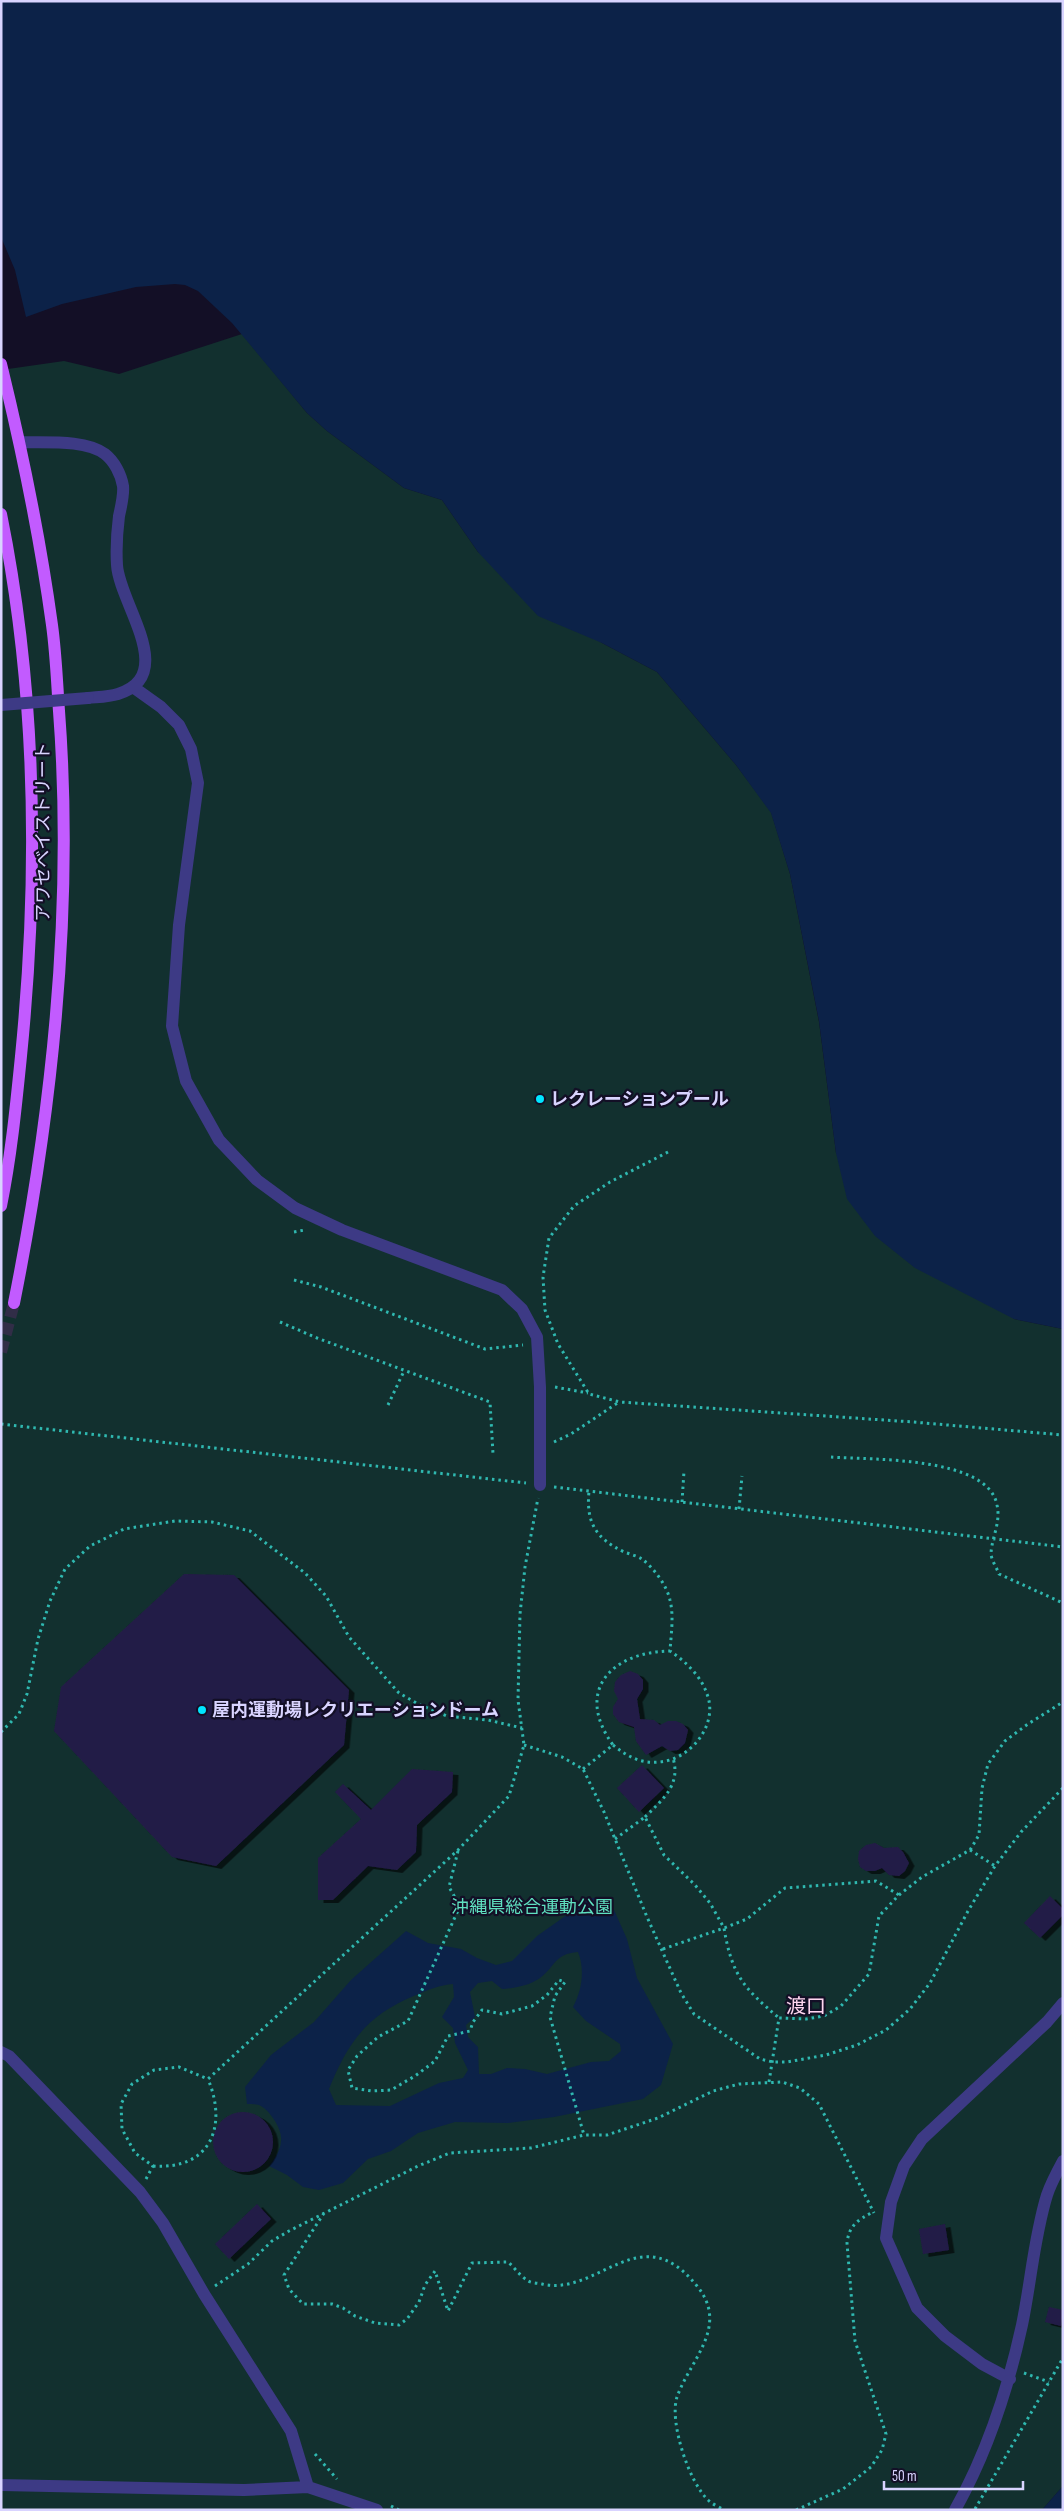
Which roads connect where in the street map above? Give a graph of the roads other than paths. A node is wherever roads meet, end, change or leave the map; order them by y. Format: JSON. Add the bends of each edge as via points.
{"nodes":[{"id":1,"x":1,"y":364,"type":"edge"},
{"id":2,"x":20,"y":442,"type":"junction"},
{"id":3,"x":1,"y":514,"type":"edge"},
{"id":4,"x":4,"y":541,"type":"edge"},
{"id":5,"x":134,"y":687,"type":"junction"},
{"id":6,"x":1,"y":705,"type":"edge"},
{"id":7,"x":1,"y":1206,"type":"edge"},
{"id":8,"x":14,"y":1303,"type":"tunnel mouth"},
{"id":9,"x":540,"y":1485,"type":"road end"},
{"id":10,"x":1063,"y":2003,"type":"edge"},
{"id":11,"x":1,"y":2052,"type":"edge"},
{"id":12,"x":1063,"y":2161,"type":"edge"},
{"id":13,"x":1011,"y":2374,"type":"junction"},
{"id":14,"x":1,"y":2485,"type":"edge"},
{"id":15,"x":308,"y":2487,"type":"junction"},
{"id":16,"x":377,"y":2510,"type":"edge"},
{"id":17,"x":955,"y":2510,"type":"edge"}],
"edges":[{"from":1,"to":2,"type":"main road","name":"アワセベイストリート"},
{"from":2,"to":5,"type":"lane","via":[[90,445],[106,454],[118,469],[123,487],[117,567],[145,647],[144,674]]},
{"from":2,"to":8,"type":"main road","name":"アワセベイストリート","via":[[52,628],[63,764],[64,858],[59,972],[46,1112],[34,1204]]},
{"from":3,"to":4,"type":"main road","name":"アワセベイストリート"},
{"from":4,"to":7,"type":"main road","name":"アワセベイストリート","via":[[22,632],[31,762],[30,948],[15,1110]]},
{"from":5,"to":6,"type":"lane","bridge":true,"via":[[117,694],[88,698]]},
{"from":5,"to":9,"type":"lane","via":[[179,725],[192,749],[198,783],[179,925],[172,1026],[186,1081],[219,1140],[257,1180],[295,1208],[342,1230],[502,1290],[522,1309],[537,1337]]},
{"from":10,"to":13,"type":"lane","via":[[1047,2022],[922,2139],[904,2166],[891,2202],[886,2238],[917,2308],[945,2336],[982,2364]]},
{"from":11,"to":15,"type":"lane","via":[[9,2056],[140,2192],[168,2230],[204,2294],[292,2431]]},
{"from":12,"to":13,"type":"lane","via":[[1047,2193]]},
{"from":13,"to":17,"type":"lane","via":[[974,2477]]},
{"from":14,"to":15,"type":"lane","via":[[244,2490]]},
{"from":15,"to":16,"type":"lane"}]}
